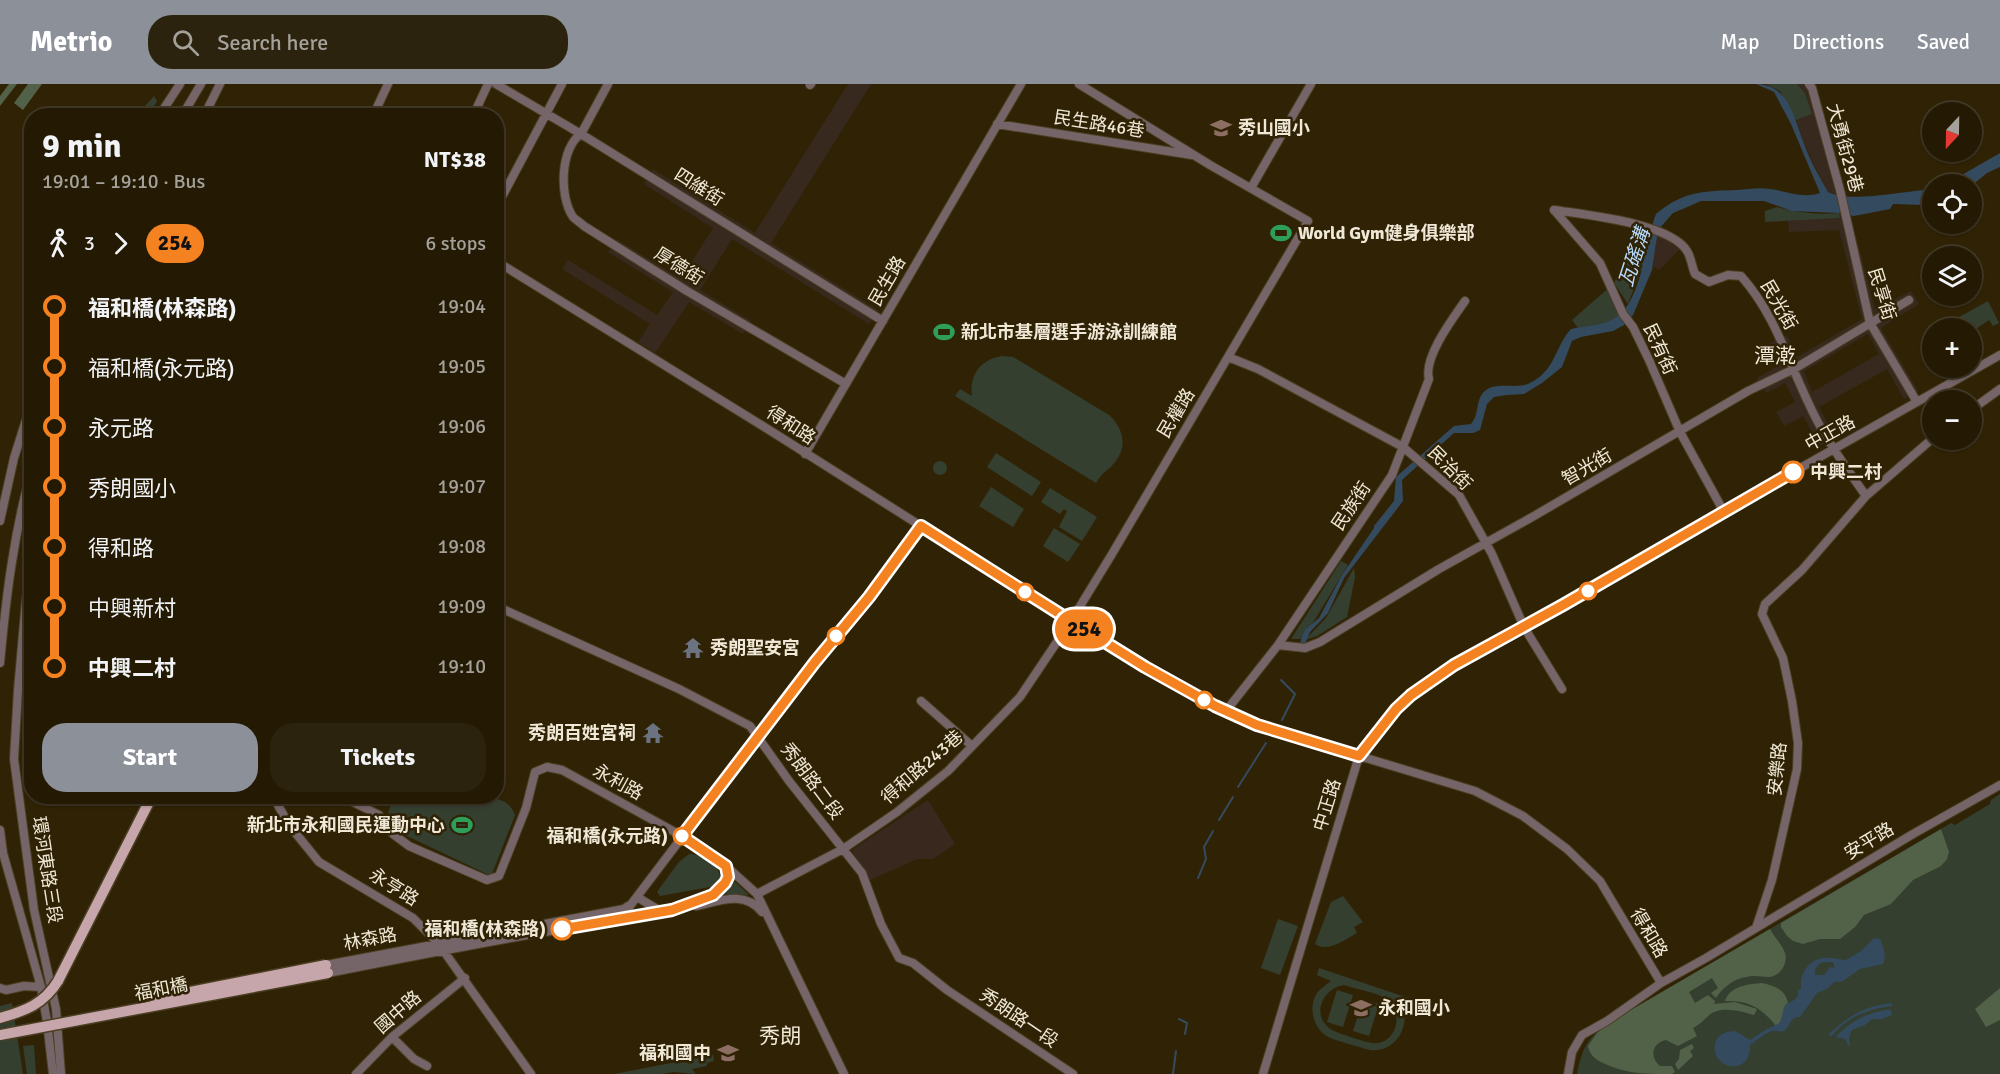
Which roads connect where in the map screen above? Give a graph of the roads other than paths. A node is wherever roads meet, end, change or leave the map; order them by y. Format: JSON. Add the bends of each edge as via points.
{"nodes":[{"id":1,"x":180,"y":84,"type":"edge"},
{"id":2,"x":201,"y":84,"type":"edge"},
{"id":3,"x":220,"y":84,"type":"edge"},
{"id":4,"x":226,"y":84,"type":"edge"},
{"id":5,"x":388,"y":84,"type":"edge"},
{"id":6,"x":488,"y":84,"type":"edge"},
{"id":7,"x":496,"y":84,"type":"edge"},
{"id":8,"x":562,"y":84,"type":"edge"},
{"id":9,"x":1021,"y":84,"type":"edge"},
{"id":10,"x":1079,"y":84,"type":"edge"},
{"id":11,"x":1311,"y":84,"type":"edge"},
{"id":12,"x":1809,"y":84,"type":"edge"},
{"id":13,"x":606,"y":87,"type":"edge"},
{"id":14,"x":209,"y":105,"type":"junction"},
{"id":15,"x":164,"y":108,"type":"edge"},
{"id":16,"x":187,"y":108,"type":"edge"},
{"id":17,"x":208,"y":108,"type":"edge"},
{"id":18,"x":377,"y":108,"type":"edge"},
{"id":19,"x":477,"y":108,"type":"edge"},
{"id":20,"x":546,"y":114,"type":"junction"},
{"id":21,"x":997,"y":124,"type":"junction"},
{"id":22,"x":580,"y":134,"type":"junction"},
{"id":23,"x":1197,"y":156,"type":"junction"},
{"id":24,"x":1251,"y":188,"type":"junction"},
{"id":25,"x":504,"y":193,"type":"edge"},
{"id":26,"x":1554,"y":210,"type":"joint"},
{"id":27,"x":1846,"y":221,"type":"joint"},
{"id":28,"x":504,"y":266,"type":"edge"},
{"id":29,"x":1909,"y":300,"type":"dead end"},
{"id":30,"x":1465,"y":301,"type":"dead end"},
{"id":31,"x":883,"y":321,"type":"junction"},
{"id":32,"x":1870,"y":323,"type":"junction"},
{"id":33,"x":2000,"y":355,"type":"edge"},
{"id":34,"x":1228,"y":357,"type":"junction"},
{"id":35,"x":1794,"y":369,"type":"junction"},
{"id":36,"x":846,"y":384,"type":"junction"},
{"id":37,"x":2000,"y":388,"type":"edge"},
{"id":38,"x":1917,"y":402,"type":"junction"},
{"id":39,"x":1982,"y":402,"type":"edge"},
{"id":40,"x":24,"y":426,"type":"edge"},
{"id":41,"x":1680,"y":432,"type":"junction"},
{"id":42,"x":1403,"y":447,"type":"junction"},
{"id":43,"x":1922,"y":448,"type":"edge"},
{"id":44,"x":1834,"y":449,"type":"junction"},
{"id":45,"x":805,"y":454,"type":"junction"},
{"id":46,"x":24,"y":495,"type":"edge"},
{"id":47,"x":1866,"y":496,"type":"junction"},
{"id":48,"x":1724,"y":512,"type":"junction"},
{"id":49,"x":0,"y":521,"type":"edge"},
{"id":50,"x":921,"y":526,"type":"junction"},
{"id":51,"x":1486,"y":544,"type":"junction"},
{"id":52,"x":504,"y":610,"type":"edge"},
{"id":53,"x":1071,"y":621,"type":"junction"},
{"id":54,"x":24,"y":624,"type":"edge"},
{"id":55,"x":1524,"y":627,"type":"junction"},
{"id":56,"x":1278,"y":645,"type":"junction"},
{"id":57,"x":0,"y":663,"type":"edge"},
{"id":58,"x":1562,"y":689,"type":"dead end"},
{"id":59,"x":921,"y":700,"type":"dead end"},
{"id":60,"x":1226,"y":711,"type":"junction"},
{"id":61,"x":759,"y":737,"type":"junction"},
{"id":62,"x":972,"y":746,"type":"junction"},
{"id":63,"x":1359,"y":756,"type":"junction"},
{"id":64,"x":2000,"y":785,"type":"edge"},
{"id":65,"x":148,"y":804,"type":"edge"},
{"id":66,"x":277,"y":804,"type":"edge"},
{"id":67,"x":357,"y":804,"type":"edge"},
{"id":68,"x":0,"y":830,"type":"edge"},
{"id":69,"x":682,"y":836,"type":"junction"},
{"id":70,"x":843,"y":849,"type":"junction"},
{"id":71,"x":726,"y":866,"type":"junction"},
{"id":72,"x":757,"y":894,"type":"junction"},
{"id":73,"x":634,"y":900,"type":"junction"},
{"id":74,"x":672,"y":910,"type":"junction"},
{"id":75,"x":662,"y":912,"type":"junction"},
{"id":76,"x":620,"y":919,"type":"junction"},
{"id":77,"x":774,"y":927,"type":"junction"},
{"id":78,"x":1756,"y":928,"type":"junction"},
{"id":79,"x":438,"y":943,"type":"junction"},
{"id":80,"x":444,"y":951,"type":"junction"},
{"id":81,"x":327,"y":969,"type":"junction"},
{"id":82,"x":465,"y":978,"type":"junction"},
{"id":83,"x":1661,"y":982,"type":"junction"},
{"id":84,"x":41,"y":987,"type":"junction"},
{"id":85,"x":0,"y":988,"type":"edge"},
{"id":86,"x":946,"y":990,"type":"joint"},
{"id":87,"x":0,"y":1018,"type":"edge"},
{"id":88,"x":0,"y":1027,"type":"edge"},
{"id":89,"x":0,"y":1035,"type":"edge"},
{"id":90,"x":392,"y":1037,"type":"junction"},
{"id":91,"x":427,"y":1066,"type":"dead end"},
{"id":92,"x":52,"y":1074,"type":"edge"},
{"id":93,"x":61,"y":1074,"type":"edge"},
{"id":94,"x":356,"y":1074,"type":"edge"},
{"id":95,"x":531,"y":1074,"type":"edge"},
{"id":96,"x":844,"y":1074,"type":"edge"},
{"id":97,"x":1073,"y":1074,"type":"edge"},
{"id":98,"x":1263,"y":1074,"type":"edge"},
{"id":99,"x":1568,"y":1074,"type":"edge"}],
"edges":[{"from":1,"to":15,"type":"street"},
{"from":2,"to":16,"type":"street"},
{"from":3,"to":14,"type":"street"},
{"from":4,"to":14,"type":"street"},
{"from":5,"to":18,"type":"street"},
{"from":6,"to":19,"type":"street"},
{"from":7,"to":20,"type":"street","name":"四維街"},
{"from":8,"to":20,"type":"street"},
{"from":9,"to":21,"type":"street","name":"民生路"},
{"from":10,"to":23,"type":"street"},
{"from":11,"to":24,"type":"street"},
{"from":12,"to":27,"type":"street","name":"大勇街29巷"},
{"from":13,"to":22,"type":"street","name":"厚德街"},
{"from":14,"to":17,"type":"street"},
{"from":20,"to":22,"type":"street","name":"四維街"},
{"from":20,"to":25,"type":"street"},
{"from":21,"to":23,"type":"street","name":"民生路46巷"},
{"from":21,"to":31,"type":"street","name":"民生路"},
{"from":22,"to":31,"type":"street","name":"四維街"},
{"from":22,"to":36,"type":"street","name":"厚德街","via":[[574,138],[563,167],[565,194],[573,216],[687,291]]},
{"from":23,"to":24,"type":"street"},
{"from":24,"to":34,"type":"street","name":"民權路","via":[[1308,221]]},
{"from":26,"to":35,"type":"street","name":"民光街","via":[[1622,220],[1662,232],[1687,250],[1695,274],[1709,282],[1728,275],[1741,276],[1772,320]]},
{"from":26,"to":41,"type":"street","name":"民有街","via":[[1600,263]]},
{"from":27,"to":32,"type":"street","name":"民享街"},
{"from":28,"to":45,"type":"street","name":"得和路"},
{"from":29,"to":32,"type":"street","name":"智光街"},
{"from":30,"to":42,"type":"street","name":"民族街","via":[[1442,334]]},
{"from":31,"to":36,"type":"street","name":"民生路"},
{"from":32,"to":35,"type":"street","name":"智光街"},
{"from":32,"to":38,"type":"street","name":"民享街"},
{"from":33,"to":38,"type":"street","name":"中正路"},
{"from":34,"to":42,"type":"street","name":"民治街","via":[[1258,369]]},
{"from":34,"to":53,"type":"street","name":"民權路"},
{"from":35,"to":41,"type":"street","name":"智光街"},
{"from":35,"to":44,"type":"street","name":"民光街","via":[[1808,404]]},
{"from":36,"to":45,"type":"street","name":"民生路"},
{"from":37,"to":39,"type":"street"},
{"from":38,"to":44,"type":"street","name":"中正路"},
{"from":40,"to":49,"type":"street"},
{"from":41,"to":48,"type":"street","name":"民有街"},
{"from":41,"to":51,"type":"street","name":"智光街"},
{"from":42,"to":51,"type":"street","name":"民治街","via":[[1459,495]]},
{"from":42,"to":56,"type":"street","name":"民族街","via":[[1392,475]]},
{"from":43,"to":47,"type":"street","name":"安樂路"},
{"from":44,"to":47,"type":"street","name":"民光街"},
{"from":44,"to":48,"type":"street","name":"中正路"},
{"from":45,"to":50,"type":"street","name":"得和路"},
{"from":46,"to":57,"type":"street","via":[[7,590]]},
{"from":47,"to":78,"type":"street","name":"安樂路","via":[[1802,570],[1765,604],[1762,614],[1783,658],[1798,743],[1797,769],[1782,837]]},
{"from":48,"to":55,"type":"street","name":"中正路"},
{"from":50,"to":53,"type":"street","name":"得和路"},
{"from":50,"to":61,"type":"street"},
{"from":51,"to":55,"type":"street","name":"民治街"},
{"from":51,"to":56,"type":"street","name":"智光街","via":[[1320,642],[1305,648]]},
{"from":52,"to":61,"type":"street","name":"秀朗路二段","via":[[679,689],[750,726]]},
{"from":53,"to":60,"type":"street","name":"得和路"},
{"from":53,"to":62,"type":"street","name":"得和路243巷","via":[[1020,697]]},
{"from":54,"to":93,"type":"street","name":"環河東路三段","via":[[14,759],[34,910],[56,1009]]},
{"from":55,"to":58,"type":"street","name":"民治街"},
{"from":55,"to":63,"type":"street","name":"中正路","via":[[1454,665],[1411,695]]},
{"from":56,"to":60,"type":"street","name":"民族街"},
{"from":59,"to":62,"type":"street"},
{"from":60,"to":63,"type":"street","name":"得和路","via":[[1278,733]]},
{"from":61,"to":69,"type":"street"},
{"from":61,"to":70,"type":"street","name":"秀朗路二段"},
{"from":62,"to":70,"type":"street","name":"得和路243巷","via":[[931,786]]},
{"from":63,"to":83,"type":"street","name":"得和路","via":[[1475,791],[1523,816],[1567,849],[1600,881]]},
{"from":63,"to":98,"type":"street","name":"中正路"},
{"from":64,"to":78,"type":"street","name":"安平路"},
{"from":65,"to":87,"type":"main road","bridge":true,"via":[[54,988],[37,1005]]},
{"from":66,"to":79,"type":"street","name":"永亨路","via":[[319,862],[413,918]]},
{"from":67,"to":69,"type":"street","name":"永利路","via":[[379,815],[408,846],[487,880],[499,876],[526,808],[535,772],[546,767],[562,770]]},
{"from":68,"to":84,"type":"street","name":"環河東路三段"},
{"from":69,"to":71,"type":"street","name":"永利路"},
{"from":69,"to":73,"type":"street"},
{"from":70,"to":72,"type":"street","name":"得和路243巷"},
{"from":70,"to":86,"type":"street","name":"秀朗路二段","via":[[862,873],[899,958],[914,963]]},
{"from":71,"to":72,"type":"street","name":"永利路"},
{"from":71,"to":74,"type":"street","via":[[728,877],[713,895]]},
{"from":72,"to":77,"type":"street","name":"永利路"},
{"from":73,"to":75,"type":"street"},
{"from":73,"to":76,"type":"street"},
{"from":73,"to":79,"type":"street","name":"林森路","via":[[624,909]]},
{"from":74,"to":75,"type":"street","name":"林森路"},
{"from":74,"to":77,"type":"street","via":[[746,899]]},
{"from":75,"to":76,"type":"street","name":"林森路"},
{"from":76,"to":80,"type":"street","name":"林森路"},
{"from":77,"to":96,"type":"street","name":"永利路"},
{"from":78,"to":83,"type":"street"},
{"from":79,"to":80,"type":"street","name":"永亨路"},
{"from":79,"to":81,"type":"street","name":"林森路"},
{"from":80,"to":81,"type":"street","name":"林森路"},
{"from":80,"to":82,"type":"street","name":"永亨路"},
{"from":81,"to":88,"type":"main road","name":"福和橋","bridge":true},
{"from":81,"to":89,"type":"main road","name":"福和橋","bridge":true},
{"from":82,"to":90,"type":"street","name":"國中路"},
{"from":82,"to":95,"type":"street","name":"永亨路"},
{"from":83,"to":99,"type":"street","via":[[1582,1035],[1572,1052]]},
{"from":84,"to":85,"type":"street"},
{"from":84,"to":92,"type":"street","name":"環河東路三段"},
{"from":86,"to":97,"type":"street","name":"秀朗路一段"},
{"from":90,"to":91,"type":"street"},
{"from":90,"to":94,"type":"street","name":"國中路"}]}
